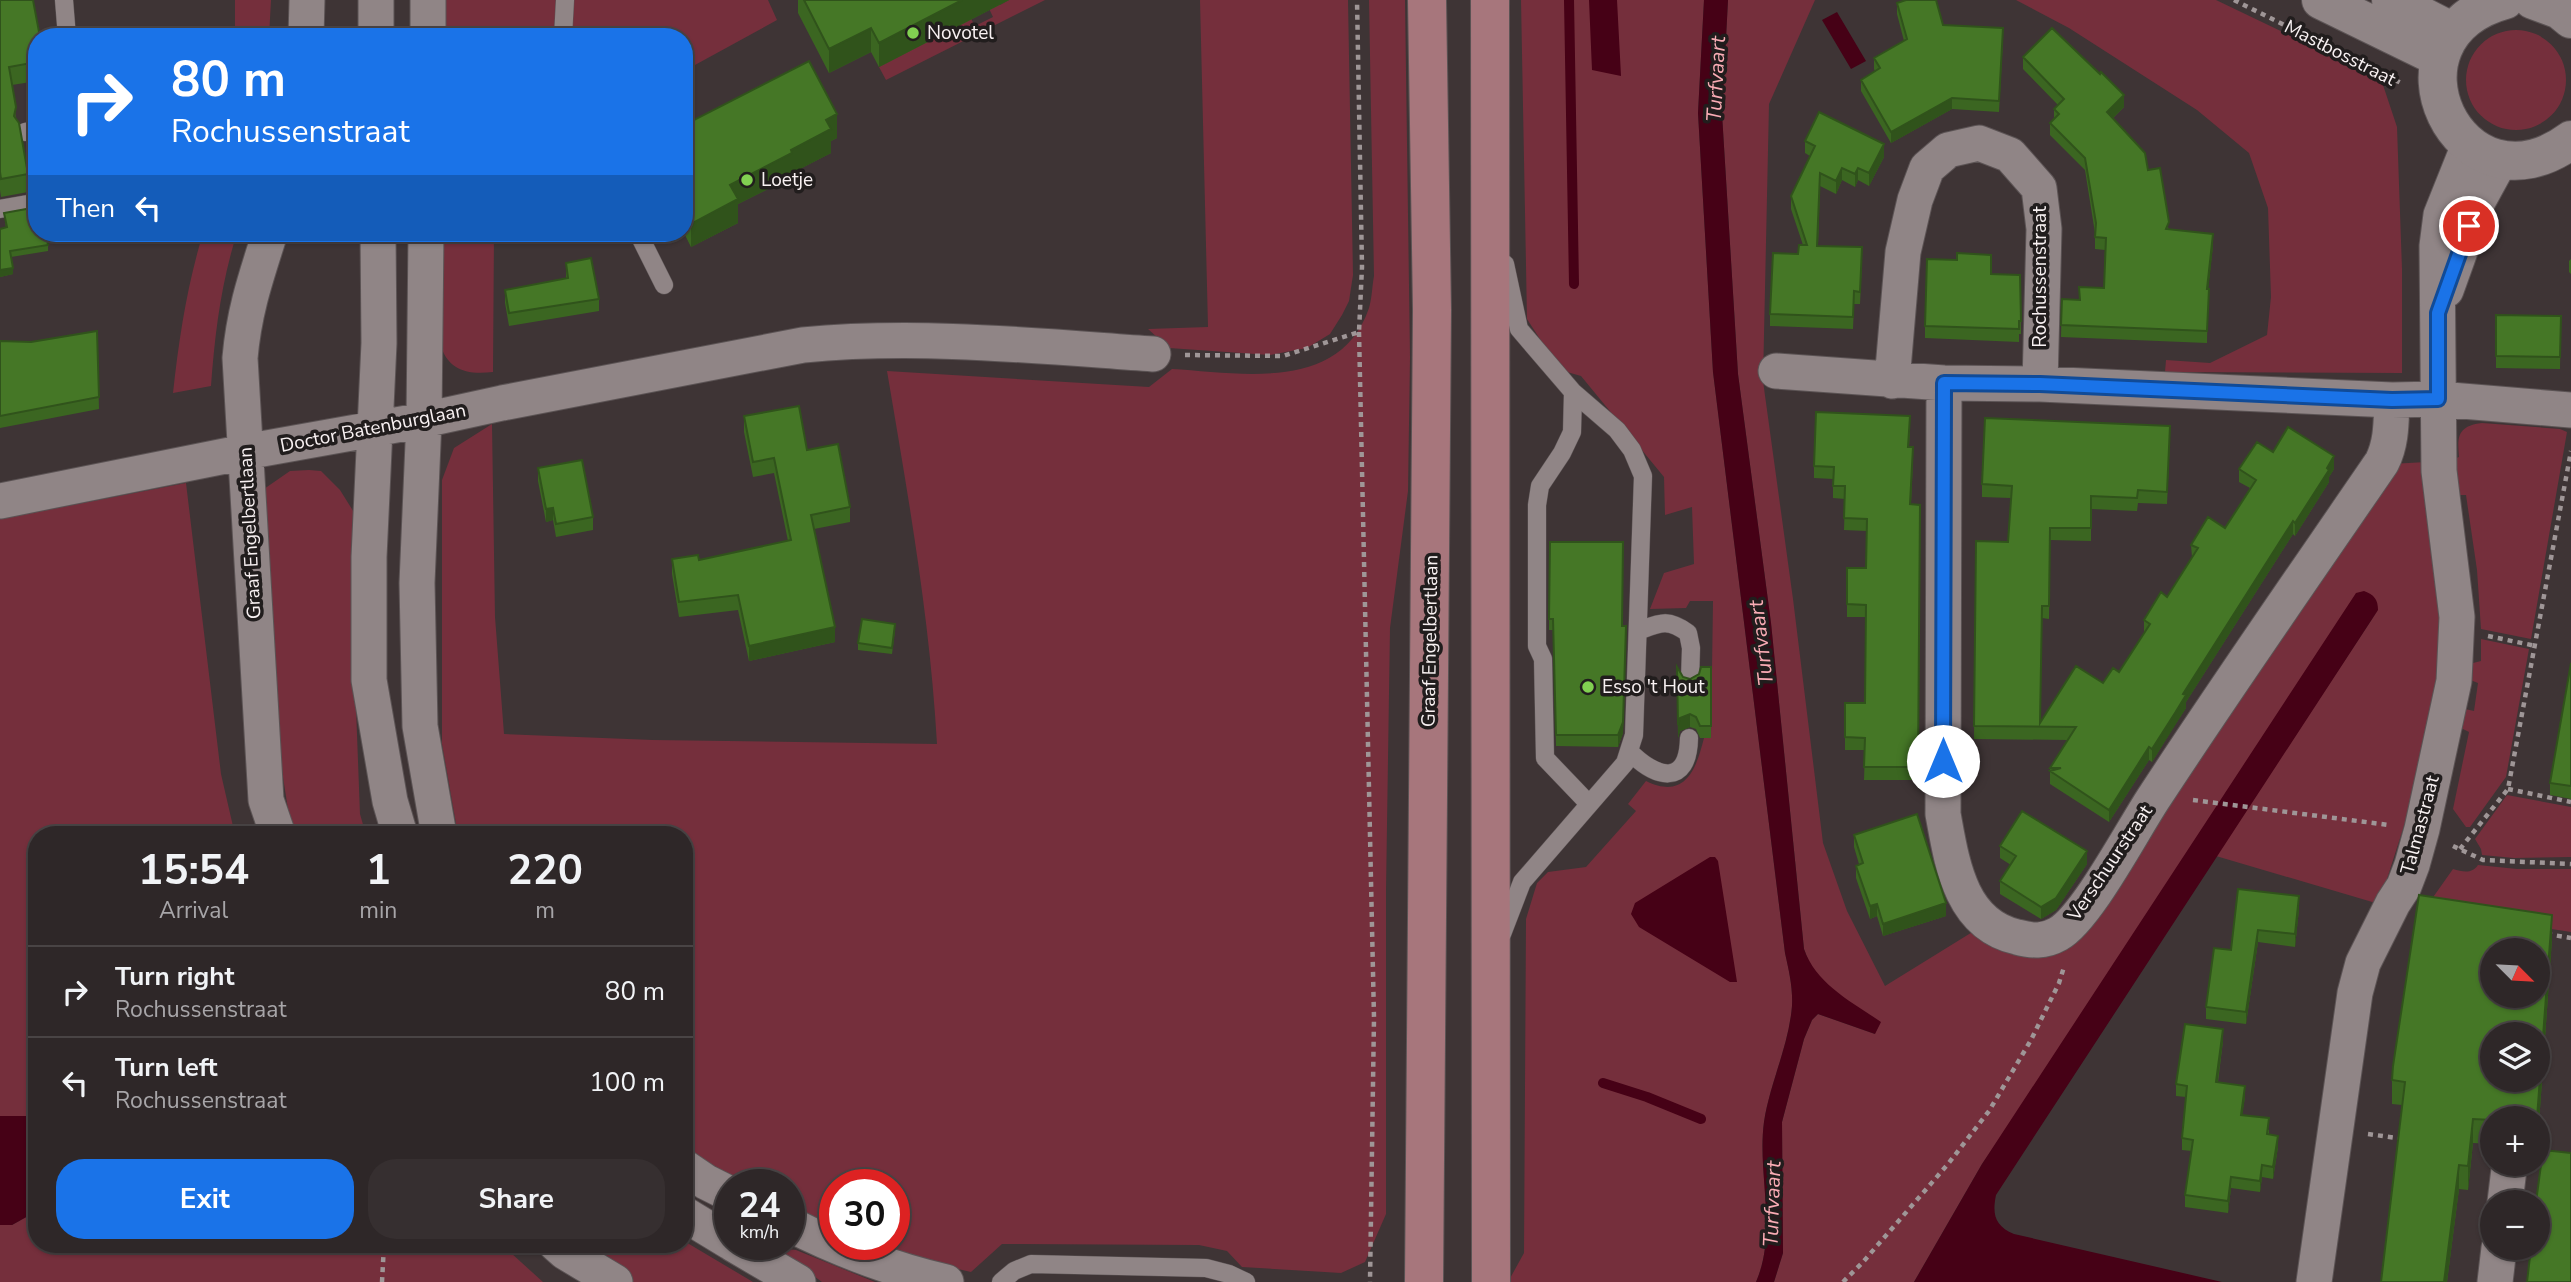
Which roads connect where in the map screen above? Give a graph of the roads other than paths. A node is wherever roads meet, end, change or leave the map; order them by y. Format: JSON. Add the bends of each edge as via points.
{"nodes":[{"id":1,"x":64,"y":0,"type":"edge"},
{"id":2,"x":307,"y":0,"type":"edge"},
{"id":3,"x":376,"y":0,"type":"edge"},
{"id":4,"x":428,"y":0,"type":"edge"},
{"id":5,"x":565,"y":0,"type":"edge"},
{"id":6,"x":1427,"y":0,"type":"edge"},
{"id":7,"x":1490,"y":0,"type":"edge"},
{"id":8,"x":2321,"y":0,"type":"edge"},
{"id":9,"x":2391,"y":0,"type":"edge"},
{"id":10,"x":2505,"y":0,"type":"edge"},
{"id":11,"x":66,"y":28,"type":"edge"},
{"id":12,"x":306,"y":28,"type":"edge"},
{"id":13,"x":376,"y":28,"type":"edge"},
{"id":14,"x":428,"y":28,"type":"edge"},
{"id":15,"x":564,"y":28,"type":"edge"},
{"id":16,"x":2446,"y":45,"type":"junction"},
{"id":17,"x":2571,"y":141,"type":"edge"},
{"id":18,"x":2485,"y":152,"type":"junction"},
{"id":19,"x":28,"y":204,"type":"edge"},
{"id":20,"x":1492,"y":204,"type":"junction"},
{"id":21,"x":0,"y":209,"type":"edge"},
{"id":22,"x":267,"y":242,"type":"edge"},
{"id":23,"x":378,"y":242,"type":"edge"},
{"id":24,"x":426,"y":242,"type":"edge"},
{"id":25,"x":642,"y":242,"type":"edge"},
{"id":26,"x":664,"y":285,"type":"dead end"},
{"id":27,"x":1153,"y":354,"type":"road end"},
{"id":28,"x":1776,"y":371,"type":"dead end"},
{"id":29,"x":1892,"y":381,"type":"junction"},
{"id":30,"x":1944,"y":383,"type":"junction"},
{"id":31,"x":2040,"y":384,"type":"junction"},
{"id":32,"x":1573,"y":392,"type":"junction"},
{"id":33,"x":2438,"y":399,"type":"junction"},
{"id":34,"x":2392,"y":400,"type":"junction"},
{"id":35,"x":2571,"y":410,"type":"edge"},
{"id":36,"x":424,"y":420,"type":"junction"},
{"id":37,"x":375,"y":429,"type":"junction"},
{"id":38,"x":245,"y":452,"type":"junction"},
{"id":39,"x":0,"y":501,"type":"edge"},
{"id":40,"x":1638,"y":631,"type":"junction"},
{"id":41,"x":1690,"y":680,"type":"edge"},
{"id":42,"x":1689,"y":738,"type":"dead end"},
{"id":43,"x":1629,"y":751,"type":"junction"},
{"id":44,"x":1589,"y":804,"type":"junction"},
{"id":45,"x":275,"y":826,"type":"edge"},
{"id":46,"x":397,"y":826,"type":"edge"},
{"id":47,"x":437,"y":826,"type":"edge"},
{"id":48,"x":1491,"y":963,"type":"junction"},
{"id":49,"x":693,"y":1173,"type":"edge"},
{"id":50,"x":714,"y":1186,"type":"edge"},
{"id":51,"x":693,"y":1220,"type":"edge"},
{"id":52,"x":805,"y":1232,"type":"edge"},
{"id":53,"x":714,"y":1233,"type":"edge"},
{"id":54,"x":567,"y":1253,"type":"edge"},
{"id":55,"x":760,"y":1260,"type":"edge"},
{"id":56,"x":2498,"y":1260,"type":"edge"},
{"id":57,"x":614,"y":1282,"type":"edge"},
{"id":58,"x":798,"y":1282,"type":"edge"},
{"id":59,"x":946,"y":1282,"type":"edge"},
{"id":60,"x":1001,"y":1282,"type":"edge"},
{"id":61,"x":1246,"y":1282,"type":"edge"},
{"id":62,"x":1424,"y":1282,"type":"edge"},
{"id":63,"x":1491,"y":1282,"type":"edge"},
{"id":64,"x":2314,"y":1282,"type":"edge"},
{"id":65,"x":2495,"y":1282,"type":"edge"}],
"edges":[{"from":1,"to":11,"type":"lane"},
{"from":2,"to":12,"type":"street"},
{"from":3,"to":13,"type":"street"},
{"from":4,"to":14,"type":"street"},
{"from":5,"to":15,"type":"lane"},
{"from":6,"to":62,"type":"main road","name":"Graaf Engelbertlaan","via":[[1432,310]]},
{"from":7,"to":20,"type":"main road"},
{"from":8,"to":16,"type":"street","name":"Mastbosstraat"},
{"from":9,"to":16,"type":"street"},
{"from":10,"to":16,"type":"street","via":[[2468,16]]},
{"from":16,"to":18,"type":"street","via":[[2437,82],[2441,105],[2447,120]]},
{"from":17,"to":18,"type":"street","via":[[2542,157],[2522,161]]},
{"from":18,"to":33,"type":"street","via":[[2441,215]]},
{"from":19,"to":21,"type":"lane"},
{"from":20,"to":32,"type":"lane","via":[[1519,329]]},
{"from":20,"to":48,"type":"main road"},
{"from":22,"to":38,"type":"street","name":"Graaf Engelbertlaan","via":[[243,322],[240,358]]},
{"from":23,"to":37,"type":"street"},
{"from":24,"to":36,"type":"street"},
{"from":25,"to":26,"type":"lane"},
{"from":27,"to":36,"type":"street","name":"Doctor Batenburglaan","via":[[976,334],[844,341],[622,371]]},
{"from":28,"to":29,"type":"street"},
{"from":29,"to":30,"type":"street"},
{"from":29,"to":31,"type":"street","name":"Rochussenstraat","via":[[1903,252],[1915,200],[1927,168],[1948,149],[1979,144],[2010,155],[2039,188],[2044,229]]},
{"from":30,"to":31,"type":"street"},
{"from":30,"to":34,"type":"street","name":"Verschuurstraat","via":[[1942,814],[1953,870],[1970,906],[1992,927],[2037,942],[2059,934],[2079,916],[2382,462],[2388,450]]},
{"from":31,"to":34,"type":"street"},
{"from":32,"to":40,"type":"lane","via":[[1616,430],[1632,450],[1643,476]]},
{"from":32,"to":44,"type":"lane","via":[[1572,432],[1540,486],[1537,505],[1537,646],[1543,659],[1545,758]]},
{"from":33,"to":34,"type":"street"},
{"from":33,"to":35,"type":"street"},
{"from":33,"to":64,"type":"street","name":"Talmastraat","via":[[2439,471],[2457,617],[2454,681],[2422,829],[2404,886],[2363,963],[2350,1023]]},
{"from":36,"to":37,"type":"street","name":"Doctor Batenburglaan"},
{"from":36,"to":47,"type":"street","via":[[417,583],[420,726]]},
{"from":37,"to":38,"type":"street","name":"Doctor Batenburglaan"},
{"from":37,"to":46,"type":"street","via":[[369,680]]},
{"from":38,"to":39,"type":"street","name":"Doctor Batenburglaan"},
{"from":38,"to":45,"type":"street","name":"Graaf Engelbertlaan","via":[[265,800]]},
{"from":40,"to":41,"type":"lane","via":[[1661,622],[1688,633]]},
{"from":40,"to":43,"type":"lane","via":[[1634,735]]},
{"from":42,"to":43,"type":"lane","via":[[1685,763],[1664,774],[1651,770]]},
{"from":43,"to":44,"type":"lane","via":[[1625,763]]},
{"from":44,"to":48,"type":"lane","via":[[1522,882]]},
{"from":48,"to":63,"type":"main road"},
{"from":49,"to":50,"type":"street"},
{"from":51,"to":53,"type":"street"},
{"from":52,"to":59,"type":"street","via":[[910,1274]]},
{"from":54,"to":57,"type":"street"},
{"from":55,"to":58,"type":"street"},
{"from":56,"to":65,"type":"street"},
{"from":60,"to":61,"type":"lane","via":[[1031,1264],[1206,1268]]}]}
